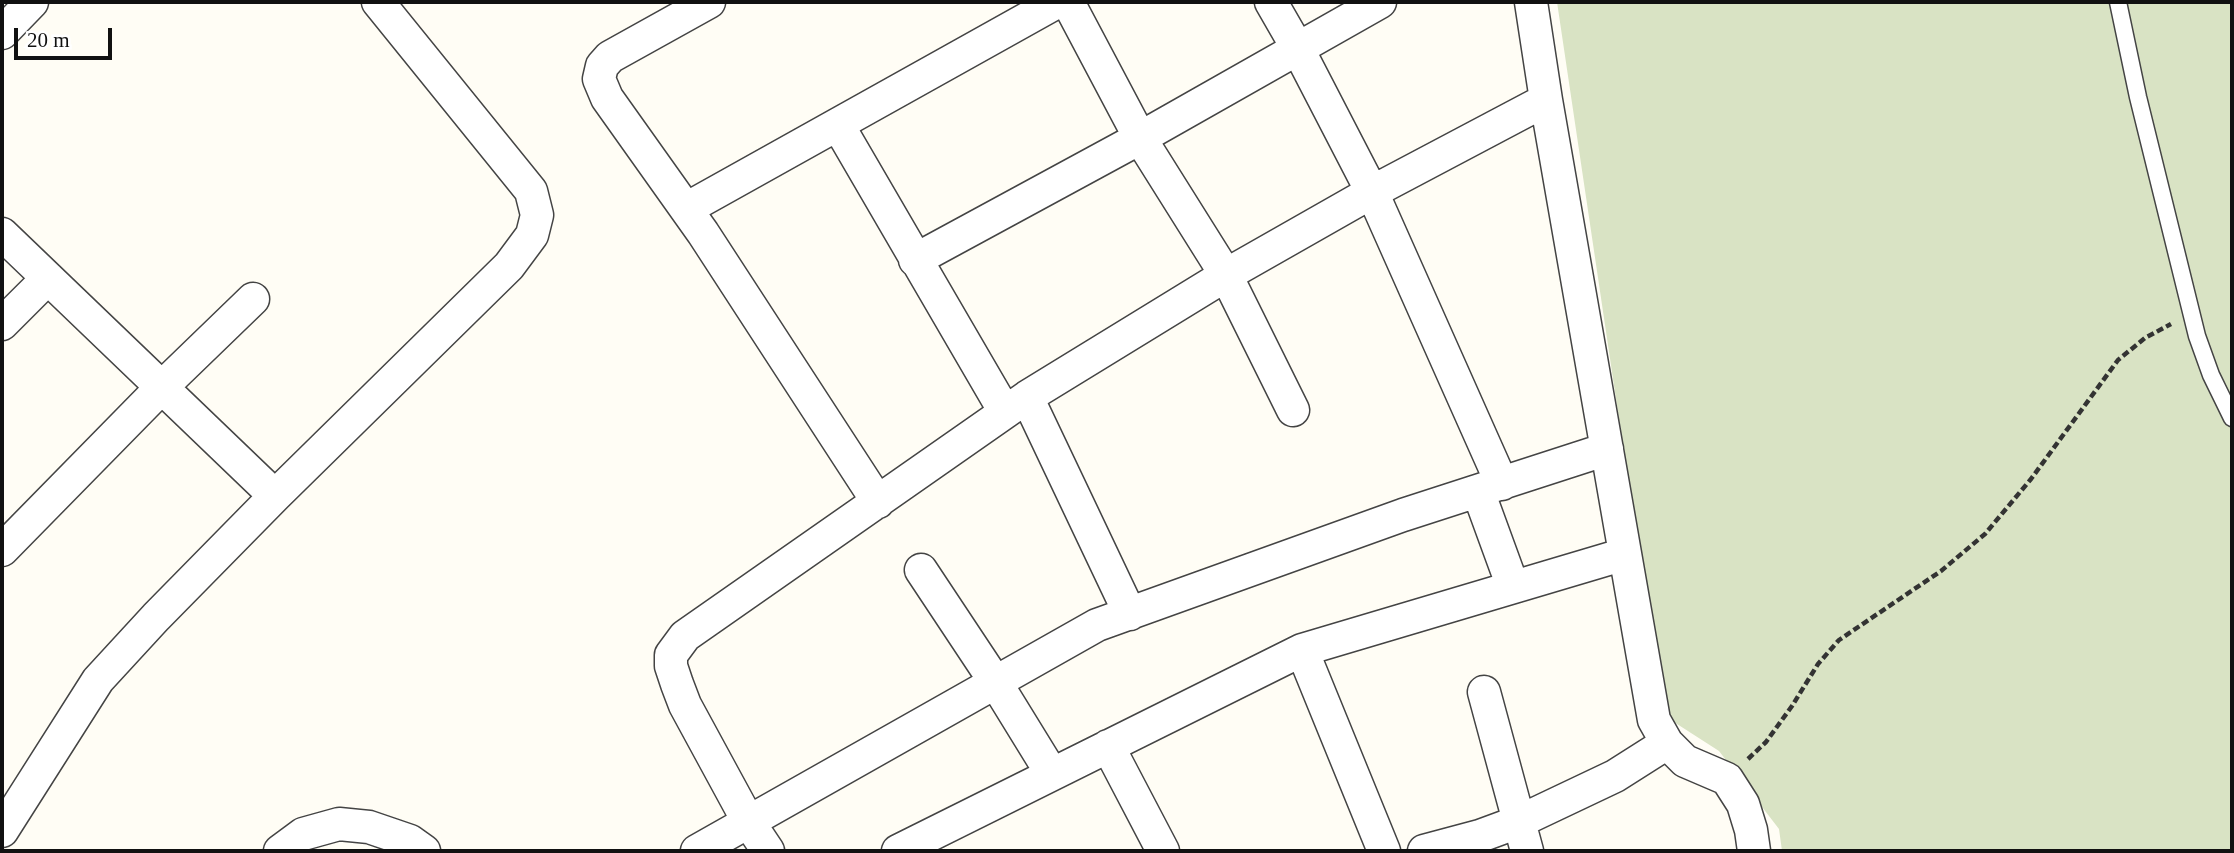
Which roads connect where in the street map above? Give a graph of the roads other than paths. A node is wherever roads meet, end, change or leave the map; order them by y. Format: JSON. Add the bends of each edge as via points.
{"nodes":[{"id":1,"x":32,"y":2,"type":"edge"},
{"id":2,"x":378,"y":2,"type":"edge"},
{"id":3,"x":1057,"y":2,"type":"edge"},
{"id":4,"x":1068,"y":2,"type":"edge"},
{"id":5,"x":1271,"y":2,"type":"edge"},
{"id":6,"x":1380,"y":2,"type":"edge"},
{"id":7,"x":1531,"y":2,"type":"edge"},
{"id":8,"x":2118,"y":2,"type":"edge"},
{"id":9,"x":691,"y":6,"type":"edge"},
{"id":10,"x":2,"y":33,"type":"edge"},
{"id":11,"x":1298,"y":48,"type":"junction"},
{"id":12,"x":1546,"y":100,"type":"junction"},
{"id":13,"x":838,"y":125,"type":"junction"},
{"id":14,"x":1140,"y":138,"type":"junction"},
{"id":15,"x":1372,"y":192,"type":"junction"},
{"id":16,"x":687,"y":209,"type":"junction"},
{"id":17,"x":2,"y":234,"type":"edge"},
{"id":18,"x":915,"y":260,"type":"junction"},
{"id":19,"x":1226,"y":275,"type":"junction"},
{"id":20,"x":48,"y":278,"type":"junction"},
{"id":21,"x":253,"y":299,"type":"dead end"},
{"id":22,"x":2,"y":324,"type":"edge"},
{"id":23,"x":162,"y":387,"type":"junction"},
{"id":24,"x":1016,"y":404,"type":"junction"},
{"id":25,"x":1293,"y":410,"type":"dead end"},
{"id":26,"x":2232,"y":418,"type":"edge"},
{"id":27,"x":1607,"y":449,"type":"junction"},
{"id":28,"x":1490,"y":487,"type":"junction"},
{"id":29,"x":275,"y":496,"type":"junction"},
{"id":30,"x":878,"y":502,"type":"junction"},
{"id":31,"x":2,"y":550,"type":"edge"},
{"id":32,"x":1625,"y":554,"type":"junction"},
{"id":33,"x":921,"y":570,"type":"dead end"},
{"id":34,"x":1513,"y":587,"type":"junction"},
{"id":35,"x":1130,"y":614,"type":"junction"},
{"id":36,"x":1302,"y":650,"type":"junction"},
{"id":37,"x":996,"y":683,"type":"junction"},
{"id":38,"x":1484,"y":692,"type":"dead end"},
{"id":39,"x":1667,"y":743,"type":"junction"},
{"id":40,"x":1108,"y":747,"type":"junction"},
{"id":41,"x":1052,"y":774,"type":"junction"},
{"id":42,"x":748,"y":821,"type":"junction"},
{"id":43,"x":2,"y":831,"type":"edge"},
{"id":44,"x":1523,"y":837,"type":"edge"},
{"id":45,"x":280,"y":851,"type":"edge"},
{"id":46,"x":424,"y":851,"type":"edge"},
{"id":47,"x":697,"y":851,"type":"edge"},
{"id":48,"x":768,"y":851,"type":"edge"},
{"id":49,"x":898,"y":851,"type":"edge"},
{"id":50,"x":1163,"y":851,"type":"edge"},
{"id":51,"x":1384,"y":851,"type":"edge"},
{"id":52,"x":1424,"y":851,"type":"edge"},
{"id":53,"x":1754,"y":851,"type":"edge"}],
"edges":[{"from":1,"to":10,"type":"street"},
{"from":2,"to":29,"type":"street","via":[[531,191],[537,215],[532,235],[509,266]]},
{"from":3,"to":13,"type":"street"},
{"from":4,"to":14,"type":"street"},
{"from":5,"to":11,"type":"street"},
{"from":6,"to":11,"type":"street"},
{"from":7,"to":12,"type":"street"},
{"from":8,"to":26,"type":"lane","via":[[2197,336]]},
{"from":9,"to":16,"type":"street","via":[[610,57],[599,79],[607,98]]},
{"from":11,"to":14,"type":"street"},
{"from":11,"to":15,"type":"street"},
{"from":12,"to":15,"type":"street"},
{"from":12,"to":27,"type":"street"},
{"from":13,"to":16,"type":"street"},
{"from":13,"to":18,"type":"street"},
{"from":14,"to":18,"type":"street"},
{"from":14,"to":19,"type":"street"},
{"from":15,"to":19,"type":"street"},
{"from":15,"to":28,"type":"street"},
{"from":16,"to":30,"type":"street"},
{"from":17,"to":20,"type":"street"},
{"from":18,"to":24,"type":"street"},
{"from":19,"to":24,"type":"street"},
{"from":19,"to":25,"type":"street"},
{"from":20,"to":22,"type":"street"},
{"from":20,"to":23,"type":"street"},
{"from":21,"to":23,"type":"street"},
{"from":23,"to":29,"type":"street"},
{"from":23,"to":31,"type":"street"},
{"from":24,"to":30,"type":"street"},
{"from":24,"to":35,"type":"street"},
{"from":27,"to":28,"type":"street"},
{"from":27,"to":32,"type":"street"},
{"from":28,"to":34,"type":"street"},
{"from":28,"to":35,"type":"street"},
{"from":29,"to":43,"type":"street","via":[[97,680]]},
{"from":30,"to":42,"type":"street","via":[[685,636],[671,655],[685,705]]},
{"from":32,"to":34,"type":"street"},
{"from":32,"to":39,"type":"street","via":[[1654,720]]},
{"from":33,"to":37,"type":"street"},
{"from":34,"to":36,"type":"street"},
{"from":35,"to":37,"type":"street","via":[[1097,625]]},
{"from":36,"to":40,"type":"street"},
{"from":36,"to":51,"type":"street"},
{"from":37,"to":41,"type":"street"},
{"from":37,"to":42,"type":"street"},
{"from":38,"to":44,"type":"street"},
{"from":39,"to":44,"type":"street"},
{"from":39,"to":53,"type":"street","via":[[1685,761],[1727,779],[1743,804]]},
{"from":40,"to":41,"type":"street"},
{"from":40,"to":50,"type":"street"},
{"from":41,"to":49,"type":"street"},
{"from":42,"to":47,"type":"street"},
{"from":42,"to":48,"type":"street"},
{"from":44,"to":52,"type":"street","via":[[1480,836]]},
{"from":45,"to":46,"type":"street","via":[[303,834],[339,824],[369,827],[410,841]]}]}
